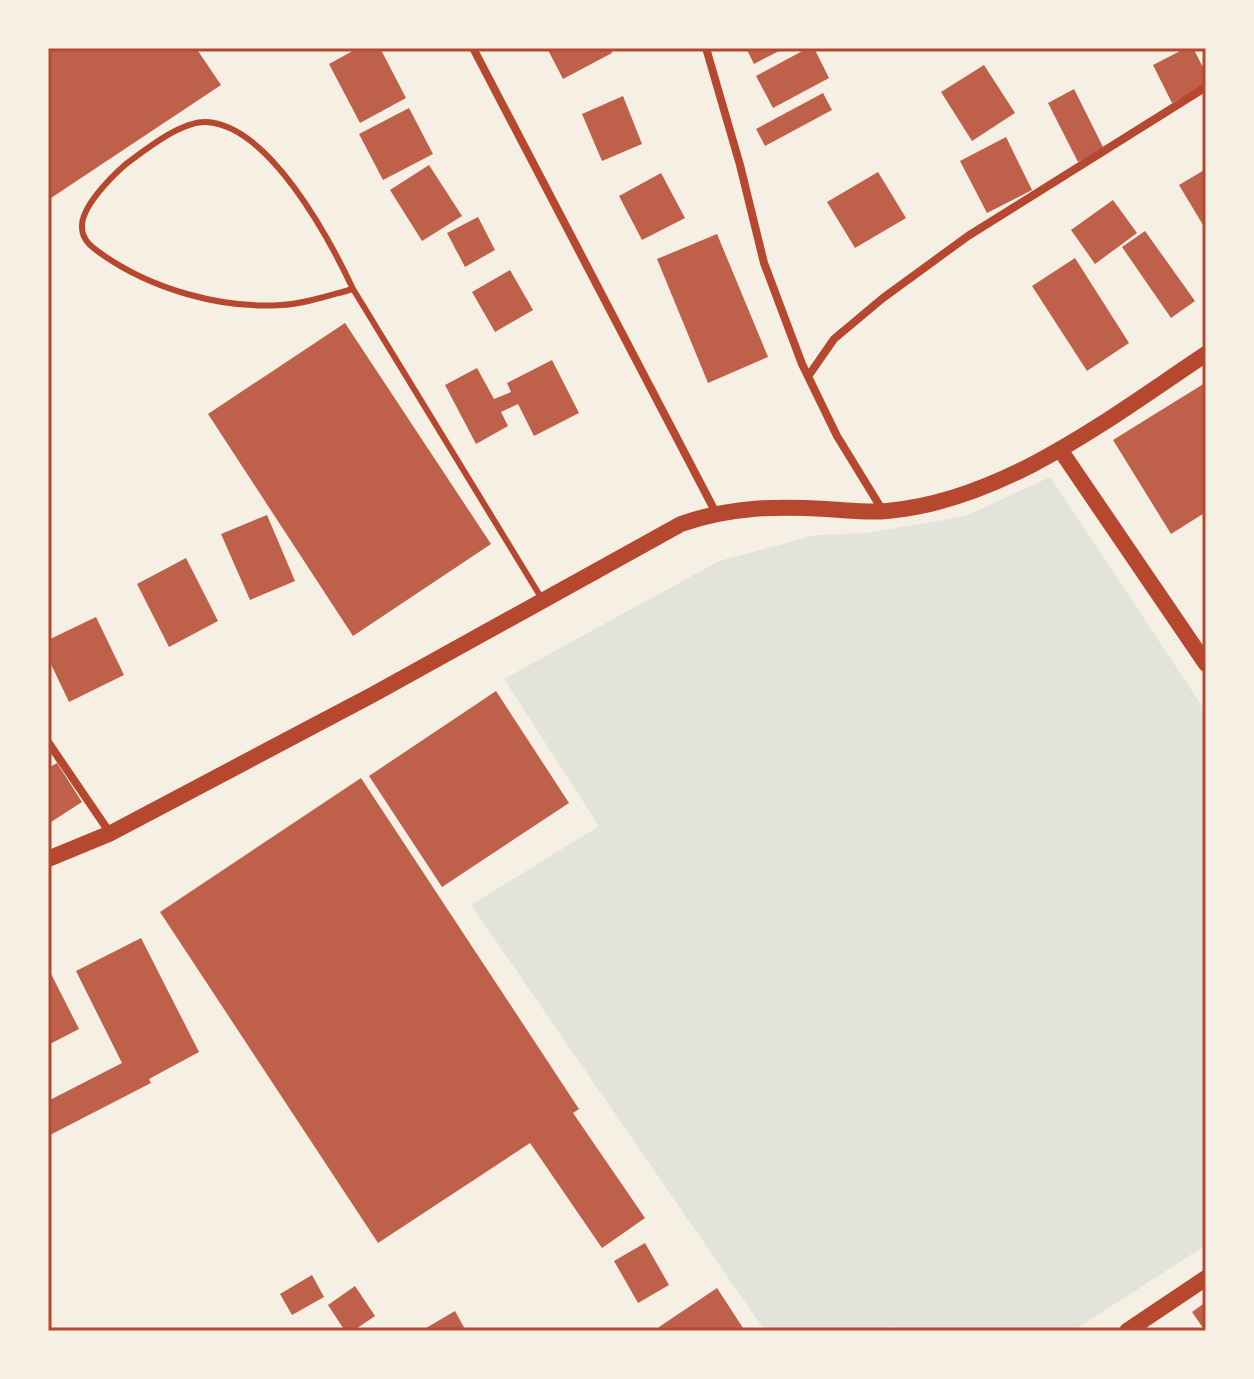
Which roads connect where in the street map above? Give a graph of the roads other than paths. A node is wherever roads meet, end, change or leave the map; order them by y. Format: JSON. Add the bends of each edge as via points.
{"nodes":[{"id":1,"x":473,"y":48,"type":"edge"},
{"id":2,"x":706,"y":48,"type":"edge"},
{"id":3,"x":1206,"y":87,"type":"edge"},
{"id":4,"x":353,"y":289,"type":"junction"},
{"id":5,"x":1206,"y":354,"type":"edge"},
{"id":6,"x":809,"y":375,"type":"junction"},
{"id":7,"x":1061,"y":451,"type":"junction"},
{"id":8,"x":883,"y":512,"type":"junction"},
{"id":9,"x":716,"y":513,"type":"junction"},
{"id":10,"x":542,"y":599,"type":"junction"},
{"id":11,"x":1206,"y":664,"type":"edge"},
{"id":12,"x":48,"y":742,"type":"edge"},
{"id":13,"x":111,"y":833,"type":"junction"},
{"id":14,"x":48,"y":859,"type":"edge"},
{"id":15,"x":1206,"y":1278,"type":"edge"},
{"id":16,"x":1127,"y":1331,"type":"edge"}],
"edges":[{"from":1,"to":9,"type":"street"},
{"from":2,"to":6,"type":"street","via":[[764,263]]},
{"from":3,"to":6,"type":"street","via":[[968,236],[834,339]]},
{"from":4,"to":4,"type":"lane","via":[[292,181],[230,128],[204,122],[170,133],[124,166],[90,202],[82,227],[88,244],[111,261],[151,282],[197,296],[283,305]]},
{"from":4,"to":10,"type":"lane"},
{"from":5,"to":7,"type":"main road"},
{"from":6,"to":8,"type":"street","via":[[837,436]]},
{"from":7,"to":8,"type":"main road","via":[[945,501]]},
{"from":7,"to":11,"type":"main road"},
{"from":8,"to":9,"type":"main road","via":[[762,508]]},
{"from":9,"to":10,"type":"main road","via":[[668,531]]},
{"from":10,"to":13,"type":"main road"},
{"from":12,"to":13,"type":"street"},
{"from":13,"to":14,"type":"main road"},
{"from":15,"to":16,"type":"main road"}]}
